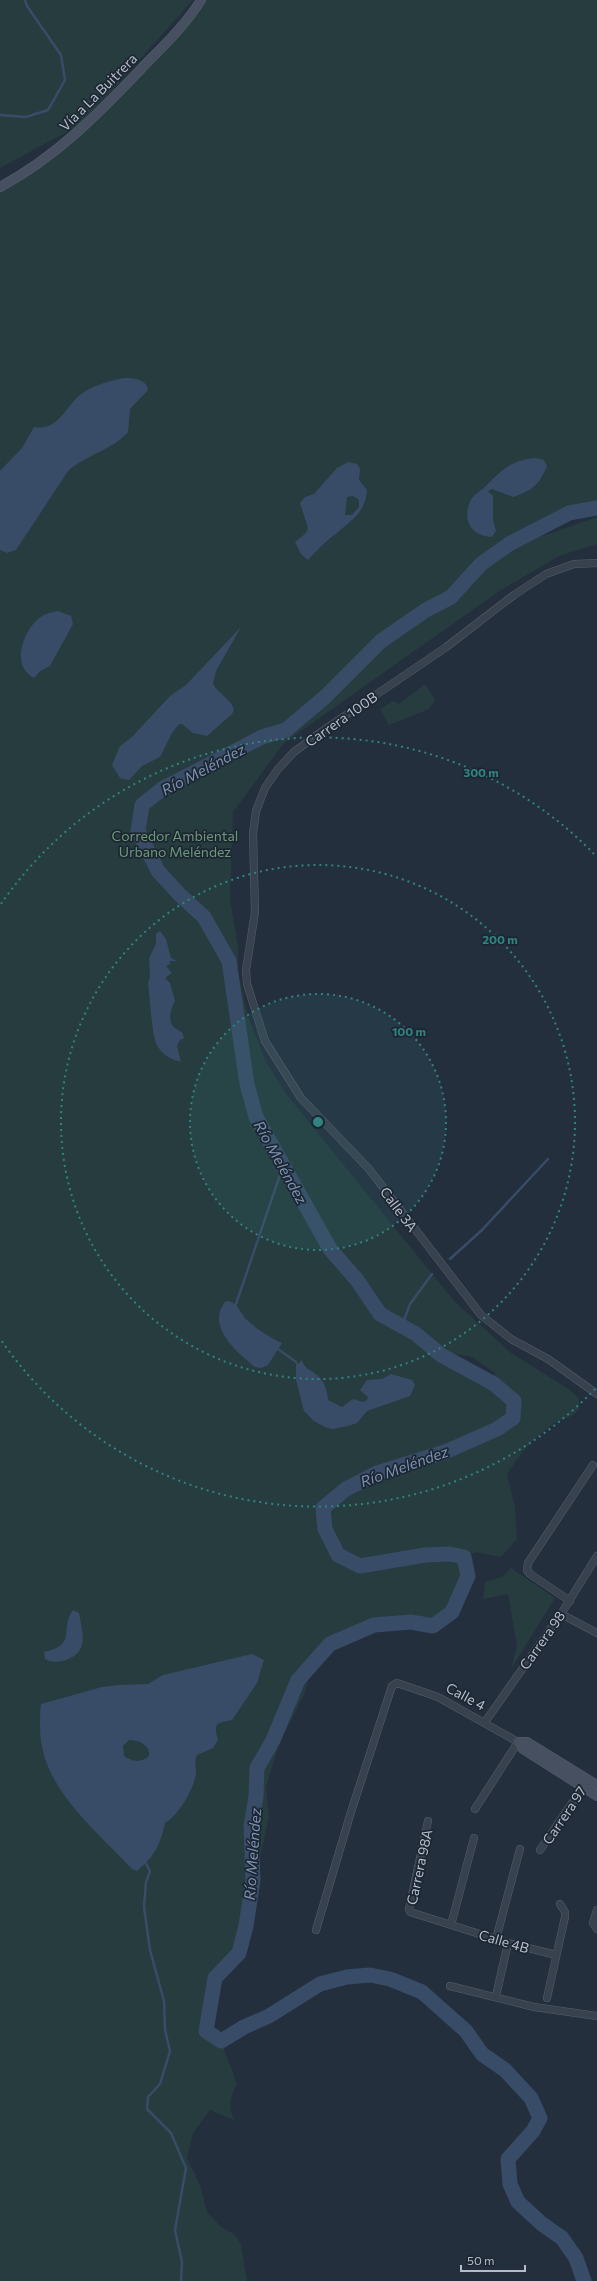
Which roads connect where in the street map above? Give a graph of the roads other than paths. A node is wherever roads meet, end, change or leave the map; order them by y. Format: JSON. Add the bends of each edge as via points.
{"nodes":[{"id":1,"x":200,"y":0,"type":"edge"},
{"id":2,"x":0,"y":188,"type":"edge"},
{"id":3,"x":597,"y":563,"type":"edge"},
{"id":4,"x":247,"y":984,"type":"joint"},
{"id":5,"x":597,"y":1394,"type":"edge"},
{"id":6,"x":593,"y":1465,"type":"dead end"},
{"id":7,"x":597,"y":1556,"type":"edge"},
{"id":8,"x":570,"y":1601,"type":"junction"},
{"id":9,"x":561,"y":1614,"type":"junction"},
{"id":10,"x":597,"y":1634,"type":"edge"},
{"id":11,"x":485,"y":1722,"type":"junction"},
{"id":12,"x":518,"y":1742,"type":"junction"},
{"id":13,"x":586,"y":1784,"type":"junction"},
{"id":14,"x":597,"y":1785,"type":"edge"},
{"id":15,"x":597,"y":1796,"type":"edge"},
{"id":16,"x":474,"y":1809,"type":"dead end"},
{"id":17,"x":428,"y":1821,"type":"dead end"},
{"id":18,"x":474,"y":1838,"type":"dead end"},
{"id":19,"x":520,"y":1849,"type":"dead end"},
{"id":20,"x":540,"y":1850,"type":"dead end"},
{"id":21,"x":560,"y":1904,"type":"dead end"},
{"id":22,"x":597,"y":1910,"type":"edge"},
{"id":23,"x":410,"y":1912,"type":"joint"},
{"id":24,"x":451,"y":1925,"type":"junction"},
{"id":25,"x":595,"y":1926,"type":"edge"},
{"id":26,"x":316,"y":1930,"type":"dead end"},
{"id":27,"x":496,"y":1939,"type":"junction"},
{"id":28,"x":508,"y":1943,"type":"junction"},
{"id":29,"x":556,"y":1955,"type":"junction"},
{"id":30,"x":450,"y":1986,"type":"dead end"},
{"id":31,"x":496,"y":1996,"type":"junction"},
{"id":32,"x":548,"y":1998,"type":"dead end"},
{"id":33,"x":597,"y":2016,"type":"edge"}],
"edges":[{"from":1,"to":2,"type":"street","name":"Vía a La Buitrera","via":[[183,25],[91,121],[58,150]]},
{"from":3,"to":4,"type":"street","name":"Carrera 100B","via":[[574,564],[546,574],[445,648],[321,732],[294,752],[278,769],[265,788],[256,811],[252,834],[255,912],[246,970]]},
{"from":4,"to":5,"type":"street","name":"Calle 3A","via":[[265,1041],[301,1098],[369,1169],[481,1315],[511,1339],[548,1359]]},
{"from":6,"to":8,"type":"street","via":[[528,1563],[527,1570],[530,1574]]},
{"from":7,"to":8,"type":"street","name":"Carrera 98"},
{"from":8,"to":9,"type":"street","name":"Carrera 98"},
{"from":9,"to":10,"type":"street"},
{"from":9,"to":11,"type":"street","name":"Carrera 98"},
{"from":11,"to":12,"type":"street","name":"Calle 4"},
{"from":11,"to":26,"type":"street","name":"Calle 4","via":[[438,1697],[397,1683],[392,1686]]},
{"from":12,"to":13,"type":"street","name":"Calle 4","via":[[522,1749]]},
{"from":12,"to":16,"type":"street"},
{"from":13,"to":14,"type":"street","name":"Calle 4"},
{"from":13,"to":15,"type":"street","name":"Calle 4"},
{"from":13,"to":20,"type":"street","name":"Carrera 97"},
{"from":17,"to":23,"type":"street","name":"Carrera 98A"},
{"from":18,"to":24,"type":"street"},
{"from":19,"to":27,"type":"street"},
{"from":21,"to":29,"type":"street","via":[[565,1917]]},
{"from":22,"to":25,"type":"street"},
{"from":23,"to":24,"type":"street","name":"Calle 4B"},
{"from":24,"to":27,"type":"street","name":"Calle 4B"},
{"from":27,"to":28,"type":"street","name":"Calle 4B"},
{"from":28,"to":29,"type":"street","name":"Calle 4B"},
{"from":28,"to":31,"type":"street"},
{"from":29,"to":32,"type":"street"},
{"from":30,"to":31,"type":"street"},
{"from":31,"to":33,"type":"street","via":[[534,2007]]}]}
